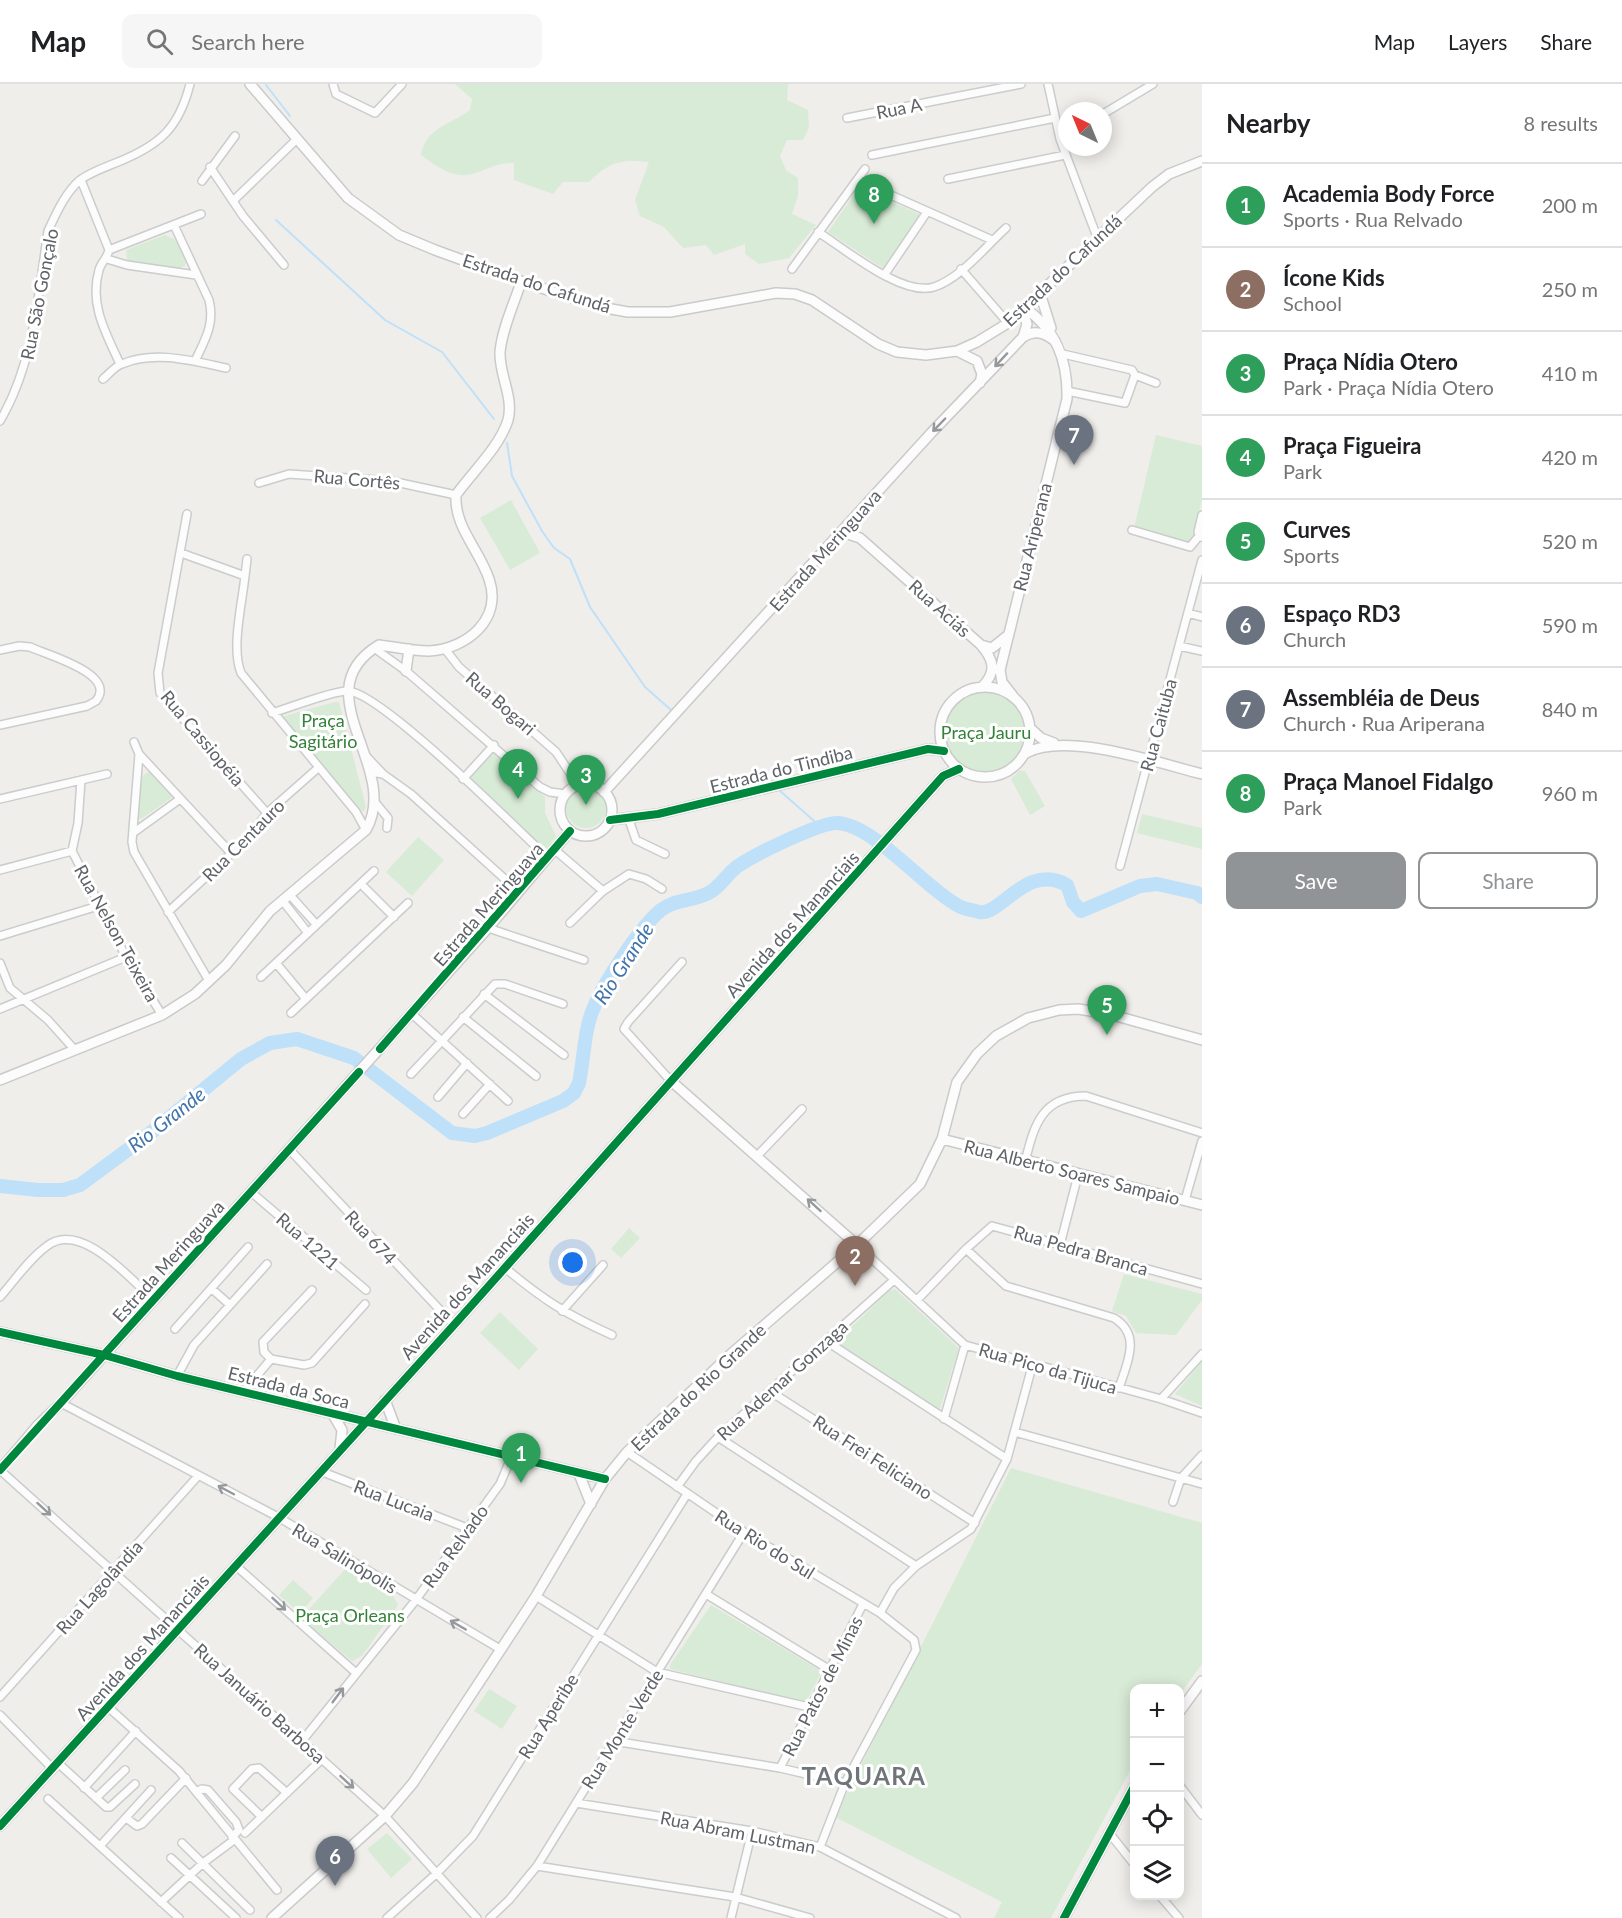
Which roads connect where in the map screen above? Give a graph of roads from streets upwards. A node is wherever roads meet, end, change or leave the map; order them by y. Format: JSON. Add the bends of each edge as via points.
{"nodes":[{"id":1,"x":190,"y":84,"type":"edge"},
{"id":2,"x":333,"y":84,"type":"edge"},
{"id":3,"x":402,"y":84,"type":"edge"},
{"id":4,"x":1021,"y":84,"type":"edge"},
{"id":5,"x":1048,"y":84,"type":"edge"},
{"id":6,"x":1153,"y":84,"type":"edge"},
{"id":7,"x":252,"y":85,"type":"edge"},
{"id":8,"x":1112,"y":109,"type":"edge"},
{"id":9,"x":847,"y":118,"type":"dead end"},
{"id":10,"x":1054,"y":118,"type":"junction"},
{"id":11,"x":1058,"y":132,"type":"edge"},
{"id":12,"x":235,"y":136,"type":"dead end"},
{"id":13,"x":297,"y":139,"type":"junction"},
{"id":14,"x":872,"y":155,"type":"dead end"},
{"id":15,"x":1060,"y":156,"type":"edge"},
{"id":16,"x":1065,"y":156,"type":"edge"},
{"id":17,"x":1202,"y":161,"type":"edge"},
{"id":18,"x":210,"y":167,"type":"junction"},
{"id":19,"x":865,"y":169,"type":"dead end"},
{"id":20,"x":948,"y":179,"type":"dead end"},
{"id":21,"x":81,"y":180,"type":"junction"},
{"id":22,"x":857,"y":180,"type":"junction"},
{"id":23,"x":202,"y":181,"type":"dead end"},
{"id":24,"x":234,"y":200,"type":"junction"},
{"id":25,"x":927,"y":212,"type":"junction"},
{"id":26,"x":201,"y":214,"type":"dead end"},
{"id":27,"x":174,"y":225,"type":"junction"},
{"id":28,"x":1006,"y":228,"type":"dead end"},
{"id":29,"x":818,"y":232,"type":"junction"},
{"id":30,"x":1097,"y":237,"type":"junction"},
{"id":31,"x":992,"y":240,"type":"junction"},
{"id":32,"x":109,"y":250,"type":"junction"},
{"id":33,"x":107,"y":259,"type":"junction"},
{"id":34,"x":284,"y":265,"type":"dead end"},
{"id":35,"x":792,"y":269,"type":"dead end"},
{"id":36,"x":961,"y":269,"type":"junction"},
{"id":37,"x":196,"y":274,"type":"junction"},
{"id":38,"x":885,"y":274,"type":"junction"},
{"id":39,"x":521,"y":282,"type":"junction"},
{"id":40,"x":1040,"y":293,"type":"junction"},
{"id":41,"x":1024,"y":309,"type":"junction"},
{"id":42,"x":1008,"y":323,"type":"junction"},
{"id":43,"x":1023,"y":337,"type":"junction"},
{"id":44,"x":1055,"y":341,"type":"junction"},
{"id":45,"x":957,"y":351,"type":"junction"},
{"id":46,"x":1063,"y":354,"type":"junction"},
{"id":47,"x":195,"y":361,"type":"junction"},
{"id":48,"x":120,"y":364,"type":"junction"},
{"id":49,"x":226,"y":368,"type":"dead end"},
{"id":50,"x":1135,"y":375,"type":"junction"},
{"id":51,"x":103,"y":379,"type":"dead end"},
{"id":52,"x":980,"y":383,"type":"junction"},
{"id":53,"x":1156,"y":383,"type":"dead end"},
{"id":54,"x":1067,"y":391,"type":"junction"},
{"id":55,"x":0,"y":421,"type":"edge"},
{"id":56,"x":259,"y":483,"type":"dead end"},
{"id":57,"x":456,"y":495,"type":"junction"},
{"id":58,"x":187,"y":514,"type":"dead end"},
{"id":59,"x":1202,"y":515,"type":"edge"},
{"id":60,"x":855,"y":518,"type":"junction"},
{"id":61,"x":1132,"y":530,"type":"dead end"},
{"id":62,"x":842,"y":532,"type":"junction"},
{"id":63,"x":1201,"y":537,"type":"edge"},
{"id":64,"x":860,"y":538,"type":"junction"},
{"id":65,"x":181,"y":553,"type":"junction"},
{"id":66,"x":247,"y":559,"type":"dead end"},
{"id":67,"x":1202,"y":560,"type":"edge"},
{"id":68,"x":245,"y":576,"type":"junction"},
{"id":69,"x":1199,"y":584,"type":"edge"},
{"id":70,"x":1188,"y":613,"type":"junction"},
{"id":71,"x":1202,"y":617,"type":"edge"},
{"id":72,"x":1007,"y":636,"type":"junction"},
{"id":73,"x":981,"y":645,"type":"junction"},
{"id":74,"x":1179,"y":646,"type":"junction"},
{"id":75,"x":374,"y":648,"type":"junction"},
{"id":76,"x":409,"y":649,"type":"junction"},
{"id":77,"x":445,"y":649,"type":"junction"},
{"id":78,"x":0,"y":650,"type":"edge"},
{"id":79,"x":1202,"y":651,"type":"edge"},
{"id":80,"x":406,"y":671,"type":"junction"},
{"id":81,"x":982,"y":687,"type":"junction"},
{"id":82,"x":347,"y":691,"type":"junction"},
{"id":83,"x":1013,"y":696,"type":"junction"},
{"id":84,"x":272,"y":713,"type":"junction"},
{"id":85,"x":0,"y":725,"type":"edge"},
{"id":86,"x":1030,"y":728,"type":"junction"},
{"id":87,"x":940,"y":736,"type":"junction"},
{"id":88,"x":134,"y":742,"type":"dead end"},
{"id":89,"x":494,"y":745,"type":"junction"},
{"id":90,"x":1059,"y":745,"type":"junction"},
{"id":91,"x":928,"y":749,"type":"junction"},
{"id":92,"x":1026,"y":753,"type":"junction"},
{"id":93,"x":139,"y":754,"type":"junction"},
{"id":94,"x":365,"y":754,"type":"junction"},
{"id":95,"x":945,"y":754,"type":"junction"},
{"id":96,"x":1148,"y":761,"type":"junction"},
{"id":97,"x":318,"y":768,"type":"junction"},
{"id":98,"x":959,"y":769,"type":"junction"},
{"id":99,"x":370,"y":772,"type":"junction"},
{"id":100,"x":107,"y":774,"type":"dead end"},
{"id":101,"x":383,"y":774,"type":"junction"},
{"id":102,"x":1202,"y":774,"type":"edge"},
{"id":103,"x":943,"y":776,"type":"junction"},
{"id":104,"x":463,"y":779,"type":"junction"},
{"id":105,"x":81,"y":780,"type":"junction"},
{"id":106,"x":578,"y":785,"type":"junction"},
{"id":107,"x":604,"y":792,"type":"junction"},
{"id":108,"x":565,"y":794,"type":"junction"},
{"id":109,"x":0,"y":799,"type":"edge"},
{"id":110,"x":180,"y":799,"type":"junction"},
{"id":111,"x":374,"y":801,"type":"junction"},
{"id":112,"x":612,"y":809,"type":"junction"},
{"id":113,"x":356,"y":812,"type":"junction"},
{"id":114,"x":267,"y":813,"type":"junction"},
{"id":115,"x":627,"y":817,"type":"junction"},
{"id":116,"x":372,"y":818,"type":"junction"},
{"id":117,"x":610,"y":820,"type":"junction"},
{"id":118,"x":387,"y":828,"type":"dead end"},
{"id":119,"x":366,"y":830,"type":"junction"},
{"id":120,"x":570,"y":831,"type":"junction"},
{"id":121,"x":133,"y":833,"type":"junction"},
{"id":122,"x":555,"y":850,"type":"junction"},
{"id":123,"x":72,"y":851,"type":"junction"},
{"id":124,"x":231,"y":853,"type":"junction"},
{"id":125,"x":665,"y":854,"type":"dead end"},
{"id":126,"x":548,"y":858,"type":"junction"},
{"id":127,"x":1120,"y":866,"type":"dead end"},
{"id":128,"x":0,"y":870,"type":"edge"},
{"id":129,"x":374,"y":871,"type":"dead end"},
{"id":130,"x":361,"y":884,"type":"junction"},
{"id":131,"x":662,"y":889,"type":"dead end"},
{"id":132,"x":603,"y":891,"type":"junction"},
{"id":133,"x":519,"y":892,"type":"junction"},
{"id":134,"x":285,"y":897,"type":"junction"},
{"id":135,"x":408,"y":903,"type":"dead end"},
{"id":136,"x":98,"y":906,"type":"junction"},
{"id":137,"x":168,"y":912,"type":"junction"},
{"id":138,"x":394,"y":917,"type":"junction"},
{"id":139,"x":570,"y":923,"type":"dead end"},
{"id":140,"x":316,"y":924,"type":"junction"},
{"id":141,"x":488,"y":928,"type":"junction"},
{"id":142,"x":308,"y":933,"type":"junction"},
{"id":143,"x":0,"y":936,"type":"edge"},
{"id":144,"x":126,"y":957,"type":"junction"},
{"id":145,"x":584,"y":960,"type":"dead end"},
{"id":146,"x":682,"y":962,"type":"dead end"},
{"id":147,"x":0,"y":963,"type":"edge"},
{"id":148,"x":276,"y":963,"type":"junction"},
{"id":149,"x":261,"y":977,"type":"dead end"},
{"id":150,"x":209,"y":981,"type":"junction"},
{"id":151,"x":484,"y":994,"type":"junction"},
{"id":152,"x":26,"y":999,"type":"junction"},
{"id":153,"x":306,"y":999,"type":"junction"},
{"id":154,"x":563,"y":1004,"type":"dead end"},
{"id":155,"x":0,"y":1009,"type":"edge"},
{"id":156,"x":291,"y":1013,"type":"dead end"},
{"id":157,"x":411,"y":1013,"type":"junction"},
{"id":158,"x":162,"y":1015,"type":"junction"},
{"id":159,"x":463,"y":1017,"type":"junction"},
{"id":160,"x":441,"y":1040,"type":"junction"},
{"id":161,"x":1202,"y":1040,"type":"edge"},
{"id":162,"x":74,"y":1049,"type":"junction"},
{"id":163,"x":564,"y":1055,"type":"dead end"},
{"id":164,"x":467,"y":1063,"type":"junction"},
{"id":165,"x":411,"y":1074,"type":"dead end"},
{"id":166,"x":536,"y":1076,"type":"dead end"},
{"id":167,"x":0,"y":1080,"type":"edge"},
{"id":168,"x":670,"y":1080,"type":"junction"},
{"id":169,"x":490,"y":1084,"type":"junction"},
{"id":170,"x":438,"y":1097,"type":"dead end"},
{"id":171,"x":508,"y":1101,"type":"dead end"},
{"id":172,"x":802,"y":1109,"type":"dead end"},
{"id":173,"x":463,"y":1114,"type":"dead end"},
{"id":174,"x":1202,"y":1132,"type":"edge"},
{"id":175,"x":942,"y":1139,"type":"junction"},
{"id":176,"x":1202,"y":1141,"type":"edge"},
{"id":177,"x":289,"y":1149,"type":"junction"},
{"id":178,"x":758,"y":1155,"type":"junction"},
{"id":179,"x":1025,"y":1162,"type":"junction"},
{"id":180,"x":1078,"y":1175,"type":"junction"},
{"id":181,"x":251,"y":1192,"type":"junction"},
{"id":182,"x":1185,"y":1200,"type":"junction"},
{"id":183,"x":1202,"y":1205,"type":"edge"},
{"id":184,"x":857,"y":1245,"type":"junction"},
{"id":185,"x":1060,"y":1245,"type":"junction"},
{"id":186,"x":248,"y":1247,"type":"dead end"},
{"id":187,"x":966,"y":1249,"type":"junction"},
{"id":188,"x":267,"y":1264,"type":"dead end"},
{"id":189,"x":603,"y":1265,"type":"dead end"},
{"id":190,"x":504,"y":1267,"type":"junction"},
{"id":191,"x":894,"y":1280,"type":"junction"},
{"id":192,"x":1202,"y":1284,"type":"edge"},
{"id":193,"x":212,"y":1289,"type":"junction"},
{"id":194,"x":312,"y":1290,"type":"dead end"},
{"id":195,"x":366,"y":1290,"type":"dead end"},
{"id":196,"x":0,"y":1297,"type":"edge"},
{"id":197,"x":153,"y":1300,"type":"junction"},
{"id":198,"x":917,"y":1300,"type":"junction"},
{"id":199,"x":365,"y":1304,"type":"dead end"},
{"id":200,"x":230,"y":1305,"type":"junction"},
{"id":201,"x":562,"y":1311,"type":"junction"},
{"id":202,"x":453,"y":1325,"type":"junction"},
{"id":203,"x":175,"y":1329,"type":"dead end"},
{"id":204,"x":0,"y":1332,"type":"edge"},
{"id":205,"x":612,"y":1335,"type":"dead end"},
{"id":206,"x":826,"y":1341,"type":"junction"},
{"id":207,"x":965,"y":1345,"type":"junction"},
{"id":208,"x":1202,"y":1354,"type":"edge"},
{"id":209,"x":104,"y":1355,"type":"junction"},
{"id":210,"x":272,"y":1359,"type":"junction"},
{"id":211,"x":1032,"y":1363,"type":"junction"},
{"id":212,"x":177,"y":1376,"type":"junction"},
{"id":213,"x":1119,"y":1388,"type":"junction"},
{"id":214,"x":244,"y":1391,"type":"junction"},
{"id":215,"x":771,"y":1392,"type":"junction"},
{"id":216,"x":1161,"y":1399,"type":"junction"},
{"id":217,"x":385,"y":1400,"type":"junction"},
{"id":218,"x":62,"y":1403,"type":"junction"},
{"id":219,"x":332,"y":1413,"type":"junction"},
{"id":220,"x":1202,"y":1413,"type":"edge"},
{"id":221,"x":944,"y":1419,"type":"junction"},
{"id":222,"x":365,"y":1421,"type":"junction"},
{"id":223,"x":396,"y":1429,"type":"junction"},
{"id":224,"x":1016,"y":1432,"type":"junction"},
{"id":225,"x":718,"y":1437,"type":"junction"},
{"id":226,"x":340,"y":1449,"type":"junction"},
{"id":227,"x":627,"y":1452,"type":"junction"},
{"id":228,"x":1202,"y":1455,"type":"edge"},
{"id":229,"x":511,"y":1458,"type":"junction"},
{"id":230,"x":1008,"y":1459,"type":"junction"},
{"id":231,"x":0,"y":1470,"type":"edge"},
{"id":232,"x":320,"y":1471,"type":"junction"},
{"id":233,"x":579,"y":1474,"type":"junction"},
{"id":234,"x":198,"y":1476,"type":"junction"},
{"id":235,"x":1180,"y":1478,"type":"junction"},
{"id":236,"x":605,"y":1479,"type":"junction"},
{"id":237,"x":1202,"y":1484,"type":"edge"},
{"id":238,"x":677,"y":1486,"type":"junction"},
{"id":239,"x":687,"y":1494,"type":"junction"},
{"id":240,"x":1173,"y":1502,"type":"dead end"},
{"id":241,"x":591,"y":1504,"type":"junction"},
{"id":242,"x":278,"y":1517,"type":"junction"},
{"id":243,"x":975,"y":1523,"type":"junction"},
{"id":244,"x":467,"y":1528,"type":"junction"},
{"id":245,"x":744,"y":1532,"type":"junction"},
{"id":246,"x":236,"y":1565,"type":"junction"},
{"id":247,"x":916,"y":1566,"type":"junction"},
{"id":248,"x":113,"y":1571,"type":"junction"},
{"id":249,"x":706,"y":1594,"type":"junction"},
{"id":250,"x":536,"y":1596,"type":"junction"},
{"id":251,"x":415,"y":1601,"type":"junction"},
{"id":252,"x":863,"y":1604,"type":"junction"},
{"id":253,"x":880,"y":1613,"type":"junction"},
{"id":254,"x":179,"y":1629,"type":"junction"},
{"id":255,"x":598,"y":1637,"type":"junction"},
{"id":256,"x":500,"y":1649,"type":"junction"},
{"id":257,"x":830,"y":1670,"type":"junction"},
{"id":258,"x":355,"y":1672,"type":"junction"},
{"id":259,"x":657,"y":1672,"type":"junction"},
{"id":260,"x":1202,"y":1682,"type":"edge"},
{"id":261,"x":0,"y":1697,"type":"edge"},
{"id":262,"x":1184,"y":1705,"type":"edge"},
{"id":263,"x":108,"y":1707,"type":"junction"},
{"id":264,"x":810,"y":1707,"type":"junction"},
{"id":265,"x":0,"y":1715,"type":"edge"},
{"id":266,"x":136,"y":1731,"type":"junction"},
{"id":267,"x":302,"y":1741,"type":"junction"},
{"id":268,"x":614,"y":1742,"type":"junction"},
{"id":269,"x":322,"y":1759,"type":"junction"},
{"id":270,"x":55,"y":1766,"type":"junction"},
{"id":271,"x":780,"y":1768,"type":"junction"},
{"id":272,"x":125,"y":1770,"type":"dead end"},
{"id":273,"x":186,"y":1778,"type":"junction"},
{"id":274,"x":845,"y":1783,"type":"junction"},
{"id":275,"x":135,"y":1784,"type":"dead end"},
{"id":276,"x":84,"y":1788,"type":"junction"},
{"id":277,"x":151,"y":1790,"type":"dead end"},
{"id":278,"x":196,"y":1792,"type":"junction"},
{"id":279,"x":1131,"y":1792,"type":"edge"},
{"id":280,"x":1184,"y":1792,"type":"edge"},
{"id":281,"x":287,"y":1793,"type":"junction"},
{"id":282,"x":96,"y":1798,"type":"junction"},
{"id":283,"x":48,"y":1799,"type":"dead end"},
{"id":284,"x":576,"y":1803,"type":"junction"},
{"id":285,"x":1202,"y":1815,"type":"edge"},
{"id":286,"x":385,"y":1816,"type":"junction"},
{"id":287,"x":262,"y":1817,"type":"junction"},
{"id":288,"x":126,"y":1818,"type":"junction"},
{"id":289,"x":0,"y":1826,"type":"edge"},
{"id":290,"x":752,"y":1831,"type":"junction"},
{"id":291,"x":245,"y":1833,"type":"dead end"},
{"id":292,"x":1110,"y":1834,"type":"junction"},
{"id":293,"x":233,"y":1838,"type":"junction"},
{"id":294,"x":182,"y":1843,"type":"dead end"},
{"id":295,"x":100,"y":1846,"type":"junction"},
{"id":296,"x":820,"y":1847,"type":"junction"},
{"id":297,"x":171,"y":1858,"type":"dead end"},
{"id":298,"x":1130,"y":1859,"type":"edge"},
{"id":299,"x":203,"y":1863,"type":"junction"},
{"id":300,"x":537,"y":1866,"type":"junction"},
{"id":301,"x":437,"y":1873,"type":"junction"},
{"id":302,"x":190,"y":1875,"type":"junction"},
{"id":303,"x":277,"y":1890,"type":"dead end"},
{"id":304,"x":735,"y":1897,"type":"junction"},
{"id":305,"x":1163,"y":1900,"type":"edge"},
{"id":306,"x":161,"y":1902,"type":"junction"},
{"id":307,"x":250,"y":1910,"type":"dead end"},
{"id":308,"x":179,"y":1918,"type":"edge"},
{"id":309,"x":236,"y":1918,"type":"edge"},
{"id":310,"x":272,"y":1918,"type":"edge"},
{"id":311,"x":387,"y":1918,"type":"edge"},
{"id":312,"x":477,"y":1918,"type":"edge"},
{"id":313,"x":490,"y":1918,"type":"edge"},
{"id":314,"x":731,"y":1918,"type":"edge"},
{"id":315,"x":810,"y":1918,"type":"edge"},
{"id":316,"x":956,"y":1918,"type":"edge"},
{"id":317,"x":1064,"y":1918,"type":"edge"},
{"id":318,"x":1179,"y":1918,"type":"edge"}],
"edges":[{"from":1,"to":21,"type":"street","name":"Rua São Gonçalo","via":[[184,107],[171,129],[156,143]]},
{"from":2,"to":3,"type":"street","via":[[336,94],[375,113]]},
{"from":4,"to":9,"type":"street","name":"Rua A"},
{"from":5,"to":10,"type":"street"},
{"from":6,"to":8,"type":"street"},
{"from":7,"to":13,"type":"street","name":"Estrada do Cafundá"},
{"from":10,"to":11,"type":"street"},
{"from":10,"to":14,"type":"street"},
{"from":12,"to":18,"type":"street"},
{"from":13,"to":24,"type":"street"},
{"from":13,"to":39,"type":"street","name":"Estrada do Cafundá","via":[[348,198],[399,235]]},
{"from":15,"to":20,"type":"street"},
{"from":16,"to":30,"type":"street"},
{"from":17,"to":30,"type":"street","name":"Estrada do Cafundá","via":[[1169,174]]},
{"from":18,"to":23,"type":"street"},
{"from":18,"to":24,"type":"street"},
{"from":19,"to":22,"type":"street"},
{"from":21,"to":32,"type":"street"},
{"from":21,"to":55,"type":"street","name":"Rua São Gonçalo","via":[[67,196],[48,231],[24,370]]},
{"from":22,"to":25,"type":"street"},
{"from":22,"to":29,"type":"street"},
{"from":24,"to":34,"type":"street"},
{"from":25,"to":31,"type":"street"},
{"from":25,"to":38,"type":"street"},
{"from":26,"to":27,"type":"street"},
{"from":27,"to":32,"type":"street"},
{"from":27,"to":37,"type":"street"},
{"from":28,"to":31,"type":"street"},
{"from":29,"to":35,"type":"street"},
{"from":29,"to":38,"type":"street"},
{"from":30,"to":40,"type":"street","name":"Estrada do Cafundá"},
{"from":31,"to":36,"type":"street"},
{"from":32,"to":33,"type":"street"},
{"from":33,"to":37,"type":"street"},
{"from":33,"to":48,"type":"street","via":[[100,267],[95,288],[96,307]]},
{"from":36,"to":38,"type":"street","via":[[945,282],[924,289],[902,284]]},
{"from":36,"to":42,"type":"street"},
{"from":37,"to":47,"type":"street","via":[[209,300],[212,325]]},
{"from":39,"to":45,"type":"street","name":"Estrada do Cafundá","via":[[628,312],[670,312],[776,293],[795,294],[812,300],[878,344],[897,352],[926,356]]},
{"from":39,"to":57,"type":"street","via":[[500,352],[510,406],[508,419],[495,444]]},
{"from":40,"to":41,"type":"street","name":"Estrada do Cafundá"},
{"from":40,"to":44,"type":"street","name":"Rua Ariperana"},
{"from":41,"to":42,"type":"street","name":"Estrada do Cafundá"},
{"from":41,"to":43,"type":"street","via":[[1027,324]]},
{"from":41,"to":44,"type":"street","name":"Rua Ariperana","via":[[1040,319]]},
{"from":42,"to":45,"type":"street","name":"Estrada do Cafundá"},
{"from":43,"to":44,"type":"street","via":[[1041,333]]},
{"from":43,"to":52,"type":"street","name":"Estrada Meringuava","one_way":true},
{"from":44,"to":46,"type":"street","name":"Rua Ariperana"},
{"from":45,"to":52,"type":"street","via":[[977,361],[982,374]]},
{"from":46,"to":50,"type":"street","via":[[1131,370]]},
{"from":46,"to":54,"type":"street","name":"Rua Ariperana"},
{"from":47,"to":48,"type":"street","via":[[145,358]]},
{"from":47,"to":49,"type":"street"},
{"from":48,"to":51,"type":"street"},
{"from":50,"to":53,"type":"street"},
{"from":50,"to":54,"type":"street","via":[[1125,403]]},
{"from":52,"to":60,"type":"street","name":"Estrada Meringuava","one_way":true},
{"from":54,"to":72,"type":"street","name":"Rua Ariperana"},
{"from":56,"to":57,"type":"street","name":"Rua Cortês","via":[[289,474],[391,481]]},
{"from":57,"to":77,"type":"street","via":[[458,519],[484,566],[492,599],[486,622],[478,632]]},
{"from":58,"to":65,"type":"street","name":"Rua Cassiopéia"},
{"from":59,"to":63,"type":"street"},
{"from":60,"to":62,"type":"street","name":"Estrada Meringuava"},
{"from":60,"to":64,"type":"street"},
{"from":61,"to":63,"type":"street","via":[[1190,547]]},
{"from":62,"to":64,"type":"street","name":"Rua Aciás"},
{"from":62,"to":107,"type":"street","name":"Estrada Meringuava"},
{"from":64,"to":73,"type":"street","name":"Rua Aciás"},
{"from":65,"to":68,"type":"street"},
{"from":65,"to":114,"type":"street","name":"Rua Cassiopéia","via":[[158,673],[160,693]]},
{"from":66,"to":68,"type":"street"},
{"from":67,"to":69,"type":"street","name":"Rua Caituba"},
{"from":68,"to":84,"type":"street","via":[[237,664]]},
{"from":69,"to":70,"type":"street","name":"Rua Caituba"},
{"from":70,"to":71,"type":"street"},
{"from":70,"to":74,"type":"street","name":"Rua Caituba"},
{"from":72,"to":73,"type":"street","via":[[992,648]]},
{"from":72,"to":83,"type":"street","name":"Rua Ariperana","via":[[1000,676]]},
{"from":73,"to":81,"type":"street","name":"Rua Aciás","via":[[992,659],[993,670]]},
{"from":74,"to":79,"type":"street"},
{"from":74,"to":96,"type":"street","name":"Rua Caituba"},
{"from":75,"to":76,"type":"street","via":[[379,645]]},
{"from":75,"to":80,"type":"street"},
{"from":75,"to":82,"type":"street","via":[[351,671]]},
{"from":76,"to":77,"type":"street"},
{"from":76,"to":80,"type":"street"},
{"from":77,"to":106,"type":"street","name":"Rua Bogari","via":[[459,667],[556,752]]},
{"from":78,"to":85,"type":"street","via":[[30,647],[90,673],[98,681],[100,691],[96,701],[87,706]]},
{"from":80,"to":89,"type":"street"},
{"from":81,"to":83,"type":"street"},
{"from":81,"to":87,"type":"street","via":[[952,702],[942,718]]},
{"from":82,"to":84,"type":"street"},
{"from":82,"to":94,"type":"street"},
{"from":82,"to":104,"type":"street","via":[[370,698],[382,707]]},
{"from":83,"to":86,"type":"street","via":[[1023,707]]},
{"from":84,"to":97,"type":"street"},
{"from":86,"to":90,"type":"street","via":[[1041,738]]},
{"from":86,"to":92,"type":"street"},
{"from":87,"to":91,"type":"street"},
{"from":87,"to":95,"type":"street"},
{"from":88,"to":93,"type":"street"},
{"from":89,"to":104,"type":"street"},
{"from":89,"to":108,"type":"street","via":[[545,790]]},
{"from":90,"to":92,"type":"street","via":[[1041,746]]},
{"from":90,"to":96,"type":"street"},
{"from":91,"to":95,"type":"street","name":"Estrada do Tindiba"},
{"from":91,"to":115,"type":"street","name":"Estrada do Tindiba","via":[[658,814]]},
{"from":92,"to":98,"type":"street","via":[[1008,771],[996,776],[976,776]]},
{"from":93,"to":110,"type":"street"},
{"from":93,"to":121,"type":"street"},
{"from":94,"to":99,"type":"street"},
{"from":94,"to":101,"type":"street"},
{"from":95,"to":98,"type":"street"},
{"from":95,"to":103,"type":"street","name":"Avenida dos Mananciais"},
{"from":96,"to":102,"type":"street"},
{"from":96,"to":127,"type":"street","name":"Rua Caituba"},
{"from":97,"to":113,"type":"street"},
{"from":97,"to":114,"type":"street","name":"Rua Centauro"},
{"from":98,"to":103,"type":"street","name":"Avenida dos Mananciais"},
{"from":99,"to":101,"type":"street"},
{"from":99,"to":111,"type":"street"},
{"from":100,"to":105,"type":"street"},
{"from":101,"to":133,"type":"street","via":[[411,794]]},
{"from":103,"to":168,"type":"street","name":"Avenida dos Mananciais"},
{"from":104,"to":126,"type":"street"},
{"from":105,"to":109,"type":"street"},
{"from":105,"to":123,"type":"street","name":"Rua Nelson Teixeira"},
{"from":106,"to":107,"type":"street","via":[[587,784]]},
{"from":106,"to":108,"type":"street"},
{"from":107,"to":112,"type":"street"},
{"from":108,"to":120,"type":"street","via":[[560,814]]},
{"from":110,"to":121,"type":"street"},
{"from":110,"to":124,"type":"street"},
{"from":111,"to":116,"type":"street"},
{"from":111,"to":118,"type":"street","via":[[388,818]]},
{"from":112,"to":115,"type":"street"},
{"from":112,"to":117,"type":"street"},
{"from":113,"to":116,"type":"street"},
{"from":113,"to":119,"type":"street"},
{"from":114,"to":124,"type":"street","name":"Rua Centauro"},
{"from":115,"to":117,"type":"street","name":"Estrada do Tindiba"},
{"from":115,"to":125,"type":"street","via":[[636,840]]},
{"from":116,"to":119,"type":"street"},
{"from":117,"to":120,"type":"street","via":[[597,833],[579,835]]},
{"from":119,"to":134,"type":"street"},
{"from":120,"to":122,"type":"street","name":"Estrada Meringuava"},
{"from":121,"to":137,"type":"street","via":[[139,864]]},
{"from":122,"to":126,"type":"street","name":"Estrada Meringuava"},
{"from":122,"to":132,"type":"street"},
{"from":123,"to":128,"type":"street"},
{"from":123,"to":136,"type":"street","name":"Rua Nelson Teixeira"},
{"from":124,"to":137,"type":"street","name":"Rua Centauro"},
{"from":126,"to":133,"type":"street","name":"Estrada Meringuava"},
{"from":129,"to":130,"type":"street"},
{"from":130,"to":138,"type":"street"},
{"from":130,"to":140,"type":"street"},
{"from":131,"to":132,"type":"street","via":[[628,874]]},
{"from":132,"to":139,"type":"street"},
{"from":133,"to":141,"type":"street","name":"Estrada Meringuava"},
{"from":134,"to":140,"type":"street"},
{"from":134,"to":142,"type":"street"},
{"from":134,"to":150,"type":"street"},
{"from":135,"to":138,"type":"street"},
{"from":136,"to":143,"type":"street"},
{"from":136,"to":144,"type":"street","name":"Rua Nelson Teixeira"},
{"from":137,"to":150,"type":"street"},
{"from":138,"to":153,"type":"street"},
{"from":140,"to":142,"type":"street"},
{"from":141,"to":145,"type":"street"},
{"from":141,"to":157,"type":"street","name":"Estrada Meringuava"},
{"from":142,"to":148,"type":"street"},
{"from":144,"to":152,"type":"street"},
{"from":144,"to":158,"type":"street","name":"Rua Nelson Teixeira"},
{"from":146,"to":168,"type":"street","via":[[624,1029]]},
{"from":147,"to":152,"type":"street","via":[[10,988]]},
{"from":148,"to":149,"type":"street"},
{"from":148,"to":153,"type":"street"},
{"from":150,"to":158,"type":"street"},
{"from":151,"to":154,"type":"street","via":[[491,986],[505,984]]},
{"from":151,"to":159,"type":"street"},
{"from":151,"to":163,"type":"street"},
{"from":152,"to":155,"type":"street"},
{"from":152,"to":162,"type":"street"},
{"from":153,"to":156,"type":"street"},
{"from":157,"to":160,"type":"street"},
{"from":157,"to":177,"type":"street","name":"Estrada Meringuava"},
{"from":158,"to":162,"type":"street"},
{"from":159,"to":160,"type":"street"},
{"from":159,"to":166,"type":"street"},
{"from":160,"to":164,"type":"street"},
{"from":160,"to":165,"type":"street"},
{"from":161,"to":175,"type":"street","name":"Estrada do Rio Grande","via":[[1092,1010],[1059,1010],[1029,1018],[996,1036],[964,1068]]},
{"from":162,"to":167,"type":"street"},
{"from":164,"to":169,"type":"street"},
{"from":164,"to":170,"type":"street"},
{"from":168,"to":178,"type":"street"},
{"from":168,"to":190,"type":"street","name":"Avenida dos Mananciais"},
{"from":169,"to":171,"type":"street"},
{"from":169,"to":173,"type":"street"},
{"from":172,"to":178,"type":"street"},
{"from":174,"to":179,"type":"street","via":[[1075,1096],[1057,1102],[1039,1119]]},
{"from":175,"to":179,"type":"street","name":"Rua Alberto Soares Sampaio"},
{"from":175,"to":184,"type":"street","name":"Estrada do Rio Grande","via":[[920,1184]]},
{"from":176,"to":182,"type":"street"},
{"from":177,"to":181,"type":"street","name":"Estrada Meringuava"},
{"from":177,"to":202,"type":"street","name":"Rua 674"},
{"from":184,"to":178,"type":"street","one_way":true},
{"from":179,"to":180,"type":"street","name":"Rua Alberto Soares Sampaio"},
{"from":180,"to":182,"type":"street","name":"Rua Alberto Soares Sampaio"},
{"from":180,"to":185,"type":"street"},
{"from":181,"to":195,"type":"street","name":"Rua 1221"},
{"from":181,"to":197,"type":"street","name":"Estrada Meringuava"},
{"from":182,"to":183,"type":"street","name":"Rua Alberto Soares Sampaio"},
{"from":184,"to":191,"type":"street","name":"Rua Pico da Tijuca"},
{"from":184,"to":227,"type":"street","name":"Estrada do Rio Grande","via":[[731,1354]]},
{"from":185,"to":187,"type":"street","name":"Rua Pedra Branca","via":[[992,1226]]},
{"from":185,"to":192,"type":"street","name":"Rua Pedra Branca"},
{"from":186,"to":193,"type":"street"},
{"from":187,"to":198,"type":"street","name":"Rua Pedra Branca"},
{"from":187,"to":213,"type":"street","via":[[1006,1286],[1122,1323],[1132,1346]]},
{"from":188,"to":200,"type":"street"},
{"from":189,"to":201,"type":"street"},
{"from":190,"to":201,"type":"street"},
{"from":190,"to":202,"type":"street","name":"Avenida dos Mananciais"},
{"from":191,"to":198,"type":"street","name":"Rua Pico da Tijuca"},
{"from":191,"to":206,"type":"street","name":"Rua Ademar Gonzaga"},
{"from":193,"to":200,"type":"street"},
{"from":193,"to":203,"type":"street"},
{"from":194,"to":210,"type":"street","via":[[263,1342],[264,1352]]},
{"from":196,"to":197,"type":"street","via":[[49,1244],[72,1239],[93,1247]]},
{"from":197,"to":209,"type":"street","name":"Estrada Meringuava"},
{"from":198,"to":207,"type":"street","name":"Rua Pico da Tijuca"},
{"from":199,"to":210,"type":"street","via":[[312,1363]]},
{"from":200,"to":212,"type":"street","via":[[189,1351]]},
{"from":201,"to":205,"type":"street"},
{"from":202,"to":217,"type":"street","name":"Avenida dos Mananciais"},
{"from":204,"to":209,"type":"street","name":"Estrada da Soca"},
{"from":206,"to":215,"type":"street","name":"Rua Ademar Gonzaga"},
{"from":206,"to":221,"type":"street"},
{"from":207,"to":211,"type":"street","name":"Rua Pico da Tijuca"},
{"from":207,"to":221,"type":"street"},
{"from":208,"to":216,"type":"street"},
{"from":209,"to":212,"type":"street","name":"Estrada da Soca"},
{"from":209,"to":218,"type":"street","name":"Estrada Meringuava"},
{"from":210,"to":214,"type":"street"},
{"from":211,"to":213,"type":"street","name":"Rua Pico da Tijuca"},
{"from":211,"to":224,"type":"street"},
{"from":212,"to":214,"type":"street","name":"Estrada da Soca"},
{"from":213,"to":216,"type":"street","name":"Rua Pico da Tijuca"},
{"from":214,"to":219,"type":"street","name":"Estrada da Soca"},
{"from":215,"to":225,"type":"street","name":"Rua Ademar Gonzaga"},
{"from":215,"to":243,"type":"street","name":"Rua Frei Feliciano"},
{"from":216,"to":220,"type":"street","name":"Rua Pico da Tijuca"},
{"from":217,"to":222,"type":"street","name":"Avenida dos Mananciais"},
{"from":217,"to":223,"type":"street"},
{"from":218,"to":231,"type":"street","name":"Estrada Meringuava"},
{"from":218,"to":234,"type":"street","name":"Rua Salinópolis"},
{"from":219,"to":222,"type":"street","name":"Estrada da Soca"},
{"from":219,"to":226,"type":"street","via":[[342,1430]]},
{"from":221,"to":230,"type":"street"},
{"from":222,"to":223,"type":"street","name":"Estrada da Soca"},
{"from":222,"to":226,"type":"street","name":"Avenida dos Mananciais"},
{"from":223,"to":229,"type":"street","name":"Estrada da Soca"},
{"from":224,"to":230,"type":"street"},
{"from":224,"to":235,"type":"street"},
{"from":225,"to":238,"type":"street","name":"Rua Ademar Gonzaga"},
{"from":225,"to":247,"type":"street"},
{"from":226,"to":232,"type":"street","name":"Avenida dos Mananciais"},
{"from":227,"to":236,"type":"street","name":"Estrada do Rio Grande"},
{"from":227,"to":238,"type":"street","name":"Rua Rio do Sul"},
{"from":228,"to":235,"type":"street"},
{"from":229,"to":233,"type":"street","name":"Estrada da Soca"},
{"from":229,"to":244,"type":"street","name":"Rua Relvado","via":[[500,1484]]},
{"from":230,"to":243,"type":"street"},
{"from":231,"to":248,"type":"street","name":"Rua Januário Barbosa","one_way":true},
{"from":232,"to":242,"type":"street","name":"Avenida dos Mananciais"},
{"from":232,"to":244,"type":"street","name":"Rua Lucaia"},
{"from":233,"to":236,"type":"street","name":"Estrada da Soca"},
{"from":233,"to":241,"type":"street"},
{"from":242,"to":234,"type":"street","name":"Rua Salinópolis","one_way":true},
{"from":234,"to":248,"type":"street","name":"Rua Lagolândia"},
{"from":235,"to":237,"type":"street"},
{"from":235,"to":240,"type":"street"},
{"from":236,"to":241,"type":"street","name":"Estrada do Rio Grande"},
{"from":238,"to":239,"type":"street","name":"Rua Rio do Sul"},
{"from":239,"to":245,"type":"street","name":"Rua Rio do Sul"},
{"from":239,"to":255,"type":"street","name":"Rua Aperibe"},
{"from":241,"to":250,"type":"street","name":"Estrada do Rio Grande"},
{"from":242,"to":246,"type":"street","name":"Avenida dos Mananciais"},
{"from":242,"to":251,"type":"street","name":"Rua Salinópolis"},
{"from":243,"to":247,"type":"street","via":[[965,1535]]},
{"from":244,"to":251,"type":"street","name":"Rua Relvado"},
{"from":245,"to":249,"type":"street","name":"Rua Monte Verde"},
{"from":245,"to":252,"type":"street","name":"Rua Rio do Sul"},
{"from":246,"to":254,"type":"street","name":"Avenida dos Mananciais"},
{"from":246,"to":258,"type":"street","one_way":true},
{"from":247,"to":253,"type":"street","via":[[894,1588]]},
{"from":248,"to":254,"type":"street","name":"Rua Januário Barbosa"},
{"from":248,"to":261,"type":"street","name":"Rua Lagolândia"},
{"from":249,"to":257,"type":"street"},
{"from":249,"to":259,"type":"street","name":"Rua Monte Verde"},
{"from":250,"to":255,"type":"street"},
{"from":250,"to":256,"type":"street","name":"Estrada do Rio Grande"},
{"from":256,"to":251,"type":"street","name":"Rua Salinópolis","one_way":true},
{"from":251,"to":258,"type":"street","name":"Rua Relvado"},
{"from":252,"to":253,"type":"street","name":"Rua Rio do Sul"},
{"from":252,"to":257,"type":"street","name":"Rua Patos de Minas"},
{"from":253,"to":274,"type":"street","name":"Rua Rio do Sul","via":[[906,1631],[916,1650]]},
{"from":254,"to":263,"type":"street","name":"Avenida dos Mananciais"},
{"from":254,"to":267,"type":"street","name":"Rua Januário Barbosa"},
{"from":255,"to":259,"type":"street"},
{"from":255,"to":301,"type":"street","name":"Rua Aperibe","via":[[473,1836]]},
{"from":256,"to":286,"type":"street","name":"Estrada do Rio Grande","via":[[412,1783]]},
{"from":257,"to":264,"type":"street","name":"Rua Patos de Minas"},
{"from":267,"to":258,"type":"street","name":"Rua Relvado","one_way":true},
{"from":259,"to":264,"type":"street"},
{"from":259,"to":268,"type":"street","name":"Rua Monte Verde"},
{"from":260,"to":262,"type":"street"},
{"from":263,"to":266,"type":"street"},
{"from":263,"to":270,"type":"street","name":"Avenida dos Mananciais"},
{"from":264,"to":271,"type":"street","name":"Rua Patos de Minas"},
{"from":265,"to":270,"type":"street"},
{"from":266,"to":273,"type":"street"},
{"from":266,"to":276,"type":"street"},
{"from":267,"to":269,"type":"street","name":"Rua Januário Barbosa"},
{"from":268,"to":271,"type":"street"},
{"from":268,"to":284,"type":"street","name":"Rua Monte Verde"},
{"from":269,"to":281,"type":"street"},
{"from":269,"to":286,"type":"street","name":"Rua Januário Barbosa","one_way":true},
{"from":270,"to":276,"type":"street"},
{"from":270,"to":289,"type":"street","name":"Avenida dos Mananciais"},
{"from":271,"to":274,"type":"street"},
{"from":272,"to":282,"type":"street"},
{"from":273,"to":278,"type":"street"},
{"from":273,"to":288,"type":"street","via":[[142,1824],[137,1826]]},
{"from":274,"to":296,"type":"street"},
{"from":275,"to":282,"type":"street","via":[[110,1807],[106,1808]]},
{"from":276,"to":282,"type":"street"},
{"from":277,"to":288,"type":"street"},
{"from":278,"to":293,"type":"street"},
{"from":278,"to":293,"type":"street","via":[[208,1791],[236,1822],[239,1830]]},
{"from":279,"to":292,"type":"street"},
{"from":280,"to":285,"type":"street"},
{"from":281,"to":287,"type":"street"},
{"from":281,"to":287,"type":"street","via":[[257,1767],[235,1785],[237,1796]]},
{"from":283,"to":295,"type":"street"},
{"from":284,"to":290,"type":"street","name":"Rua Abram Lustman"},
{"from":284,"to":300,"type":"street","name":"Rua Monte Verde"},
{"from":286,"to":301,"type":"street","name":"Rua Januário Barbosa"},
{"from":286,"to":310,"type":"street","name":"Estrada do Rio Grande"},
{"from":287,"to":291,"type":"street"},
{"from":288,"to":295,"type":"street"},
{"from":290,"to":296,"type":"street","name":"Rua Abram Lustman"},
{"from":290,"to":304,"type":"street"},
{"from":292,"to":298,"type":"street"},
{"from":292,"to":317,"type":"street"},
{"from":293,"to":299,"type":"street"},
{"from":293,"to":303,"type":"street"},
{"from":294,"to":299,"type":"street"},
{"from":295,"to":306,"type":"street"},
{"from":296,"to":316,"type":"street","name":"Rua Abram Lustman"},
{"from":297,"to":302,"type":"street"},
{"from":299,"to":302,"type":"street"},
{"from":299,"to":307,"type":"street"},
{"from":300,"to":304,"type":"street"},
{"from":300,"to":313,"type":"street","name":"Rua Monte Verde"},
{"from":301,"to":311,"type":"street","name":"Rua Aperibe"},
{"from":301,"to":312,"type":"street","name":"Rua Januário Barbosa"},
{"from":302,"to":306,"type":"street"},
{"from":302,"to":309,"type":"street"},
{"from":304,"to":314,"type":"street"},
{"from":304,"to":315,"type":"street"},
{"from":305,"to":318,"type":"street"},
{"from":306,"to":308,"type":"street"}]}
